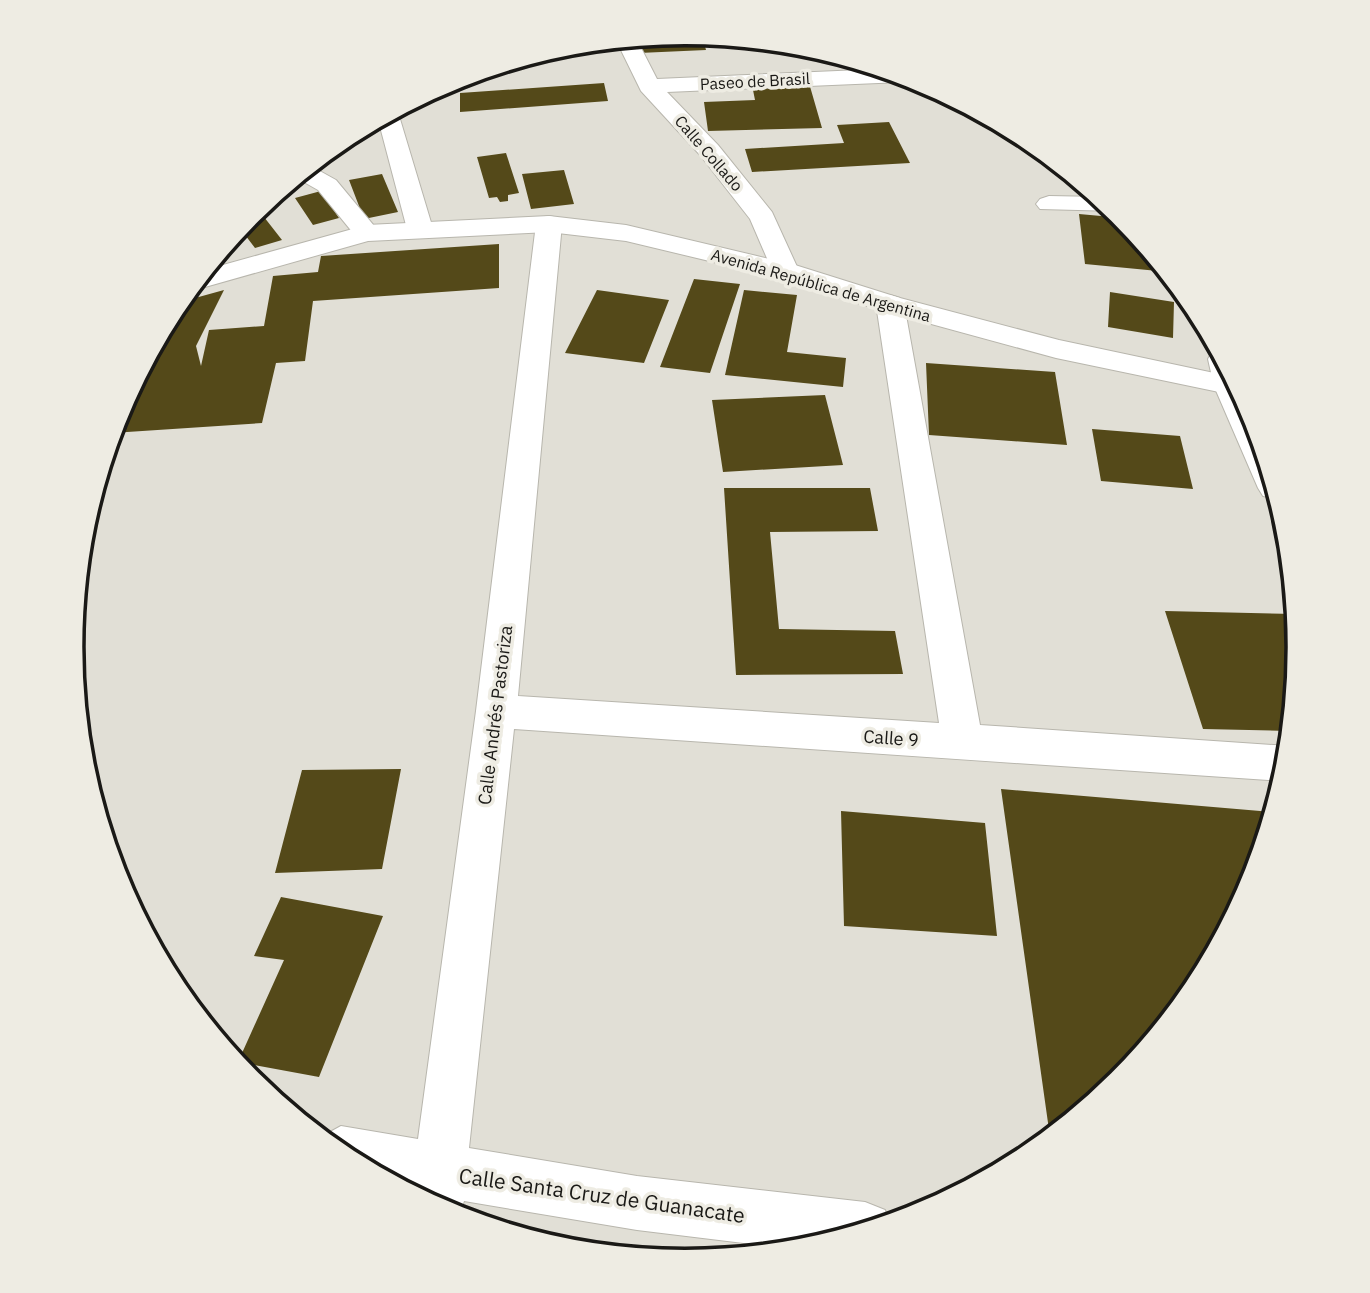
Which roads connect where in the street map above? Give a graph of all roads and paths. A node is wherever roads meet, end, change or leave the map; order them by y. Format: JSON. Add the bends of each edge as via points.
{"nodes":[{"id":1,"x":630,"y":49,"type":"edge"},
{"id":2,"x":814,"y":60,"type":"edge"},
{"id":3,"x":872,"y":75,"type":"edge"},
{"id":4,"x":643,"y":76,"type":"junction"},
{"id":5,"x":391,"y":123,"type":"edge"},
{"id":6,"x":312,"y":176,"type":"edge"},
{"id":7,"x":1049,"y":204,"type":"dead end"},
{"id":8,"x":1091,"y":205,"type":"edge"},
{"id":9,"x":550,"y":224,"type":"junction"},
{"id":10,"x":419,"y":229,"type":"junction"},
{"id":11,"x":367,"y":233,"type":"junction"},
{"id":12,"x":785,"y":271,"type":"junction"},
{"id":13,"x":212,"y":276,"type":"edge"},
{"id":14,"x":890,"y":304,"type":"junction"},
{"id":15,"x":1222,"y":377,"type":"edge"},
{"id":16,"x":496,"y":711,"type":"junction"},
{"id":17,"x":963,"y":743,"type":"junction"},
{"id":18,"x":1274,"y":762,"type":"edge"},
{"id":19,"x":397,"y":1174,"type":"edge"},
{"id":20,"x":437,"y":1189,"type":"edge"},
{"id":21,"x":841,"y":1227,"type":"edge"}],
"edges":[{"from":1,"to":4,"type":"street","name":"Calle Collado"},
{"from":2,"to":4,"type":"street","name":"Paseo de Brasil"},
{"from":3,"to":4,"type":"street","name":"Paseo de Brasil"},
{"from":4,"to":12,"type":"street","name":"Calle Collado","via":[[763,218]]},
{"from":5,"to":10,"type":"street"},
{"from":6,"to":11,"type":"street","via":[[327,186]]},
{"from":7,"to":8,"type":"street"},
{"from":9,"to":10,"type":"street","name":"Avenida República de Argentina"},
{"from":9,"to":12,"type":"street","name":"Avenida República de Argentina","via":[[626,233]]},
{"from":9,"to":16,"type":"street","name":"Calle Andrés Pastoriza"},
{"from":10,"to":11,"type":"street","name":"Avenida República de Argentina"},
{"from":11,"to":13,"type":"street","name":"Avenida República de Argentina"},
{"from":12,"to":14,"type":"street","name":"Avenida República de Argentina"},
{"from":14,"to":15,"type":"street","name":"Avenida República de Argentina","via":[[1056,349]]},
{"from":14,"to":17,"type":"street"},
{"from":16,"to":17,"type":"street","name":"Calle 9"},
{"from":16,"to":20,"type":"street","name":"Calle Andrés Pastoriza"},
{"from":17,"to":18,"type":"street","name":"Calle 9"},
{"from":19,"to":20,"type":"street","name":"Calle Santa Cruz de Guanacate"},
{"from":20,"to":21,"type":"street","name":"Calle Santa Cruz de Guanacate","via":[[637,1202]]}]}
